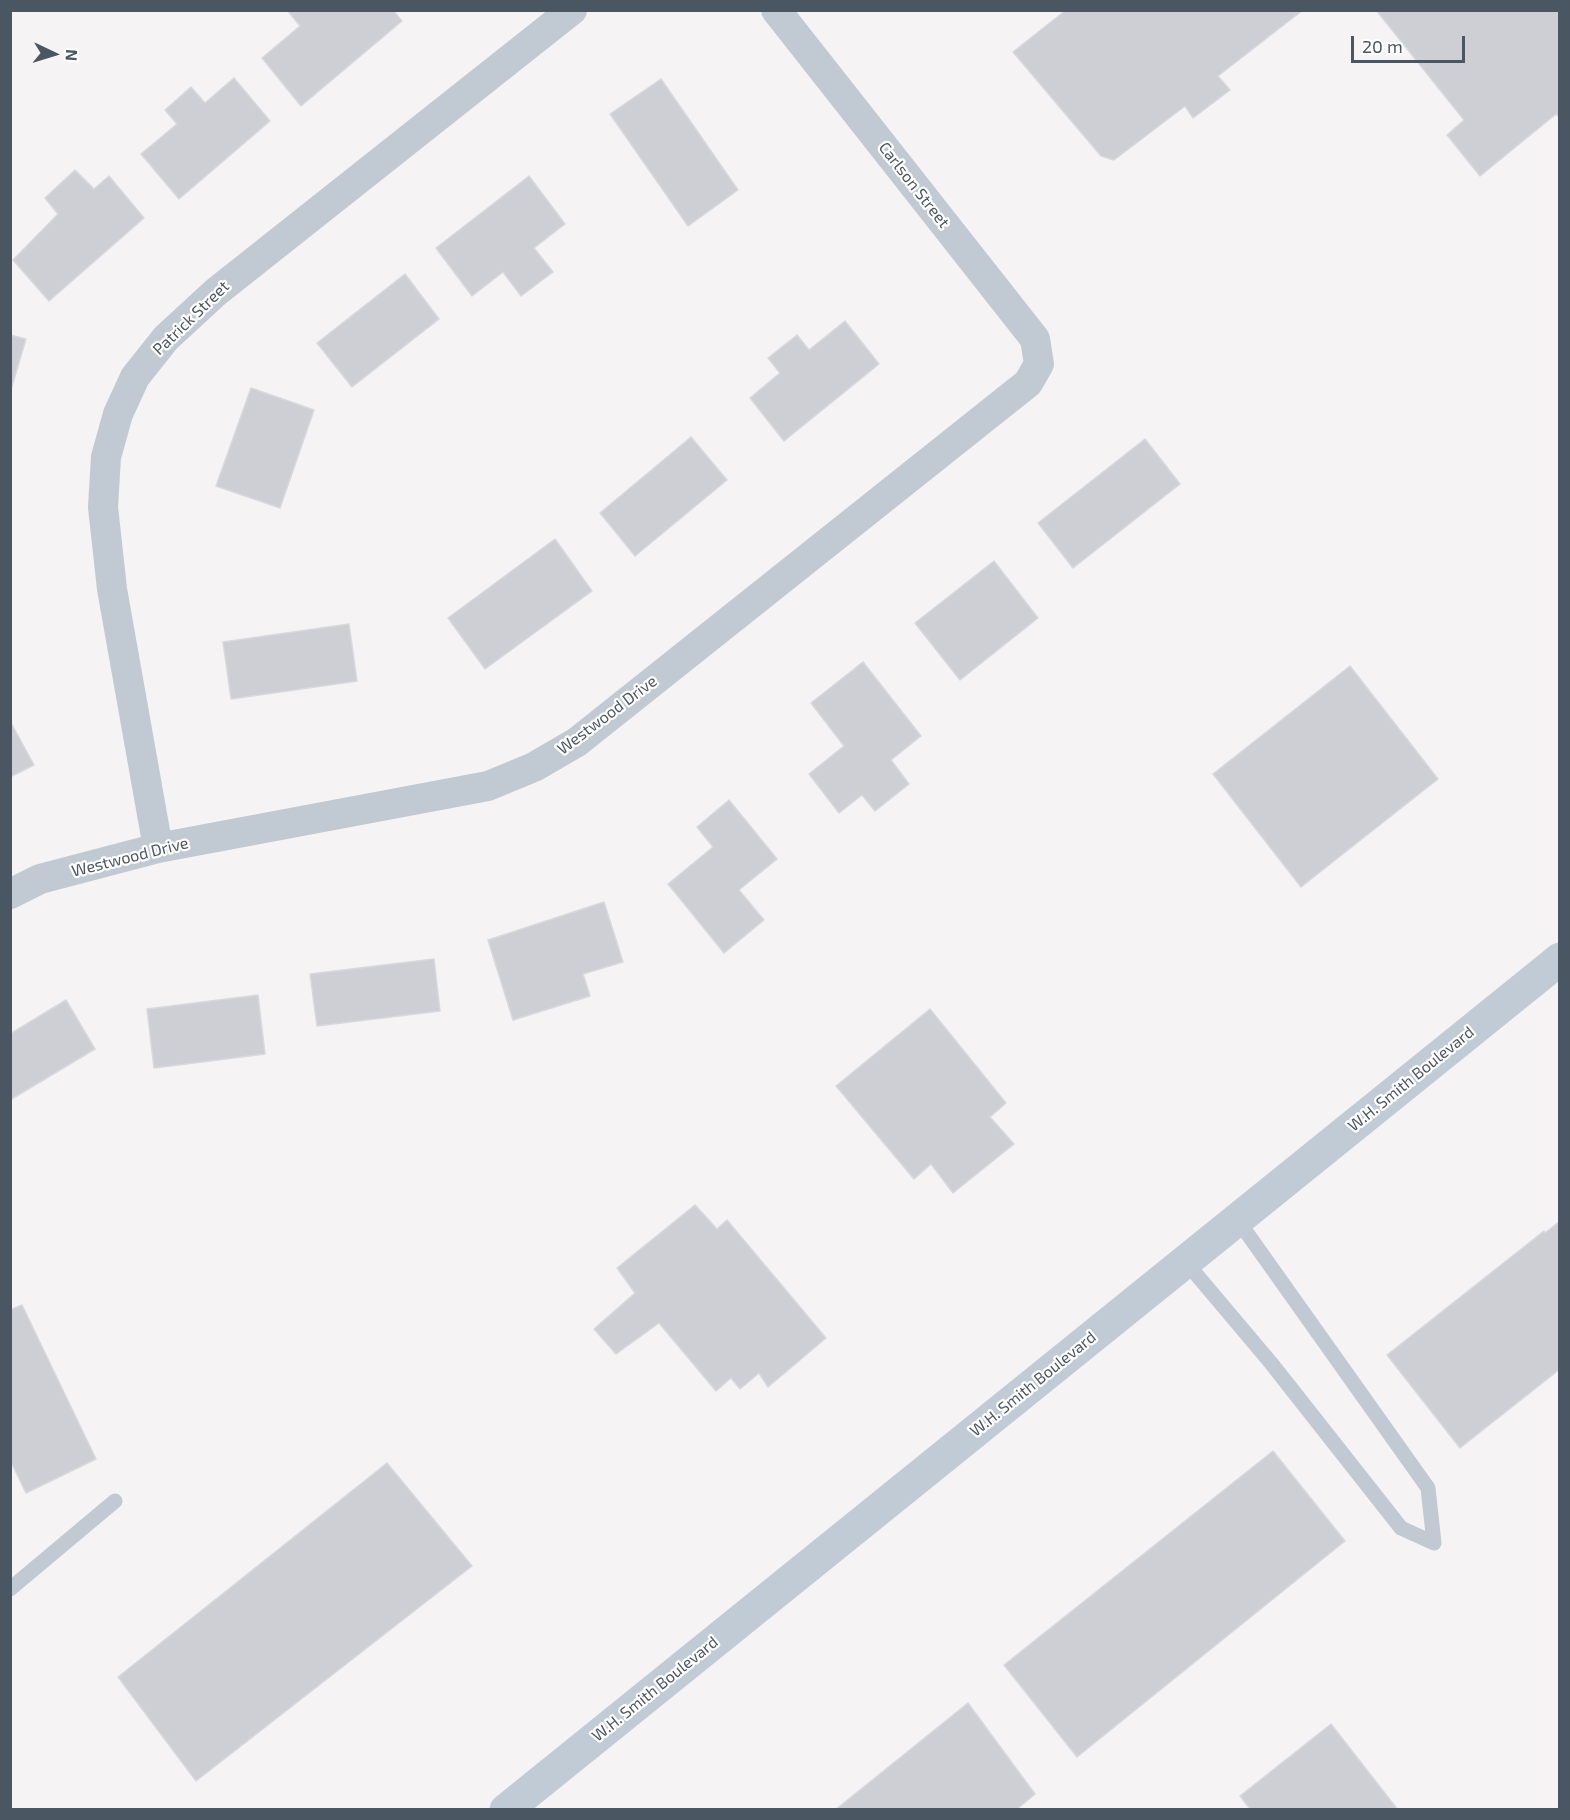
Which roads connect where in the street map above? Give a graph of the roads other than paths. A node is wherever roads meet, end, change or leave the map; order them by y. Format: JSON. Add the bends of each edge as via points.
{"nodes":[{"id":1,"x":572,"y":10,"type":"edge"},
{"id":2,"x":776,"y":10,"type":"edge"},
{"id":3,"x":1039,"y":364,"type":"joint"},
{"id":4,"x":158,"y":848,"type":"junction"},
{"id":5,"x":10,"y":894,"type":"edge"},
{"id":6,"x":1560,"y":959,"type":"edge"},
{"id":7,"x":1237,"y":1219,"type":"junction"},
{"id":8,"x":1185,"y":1261,"type":"junction"},
{"id":9,"x":115,"y":1501,"type":"dead end"},
{"id":10,"x":10,"y":1589,"type":"edge"},
{"id":11,"x":506,"y":1809,"type":"edge"}],
"edges":[{"from":1,"to":4,"type":"street","name":"Patrick Street","via":[[216,292],[166,338],[135,377],[118,414],[106,457],[103,507],[112,590]]},
{"from":2,"to":3,"type":"street","name":"Carlson Street","via":[[1035,339]]},
{"from":3,"to":4,"type":"street","name":"Westwood Drive","via":[[1028,382],[991,412],[577,742],[534,767],[488,786]]},
{"from":4,"to":5,"type":"street","name":"Westwood Drive","via":[[40,879]]},
{"from":6,"to":7,"type":"street","name":"W.H. Smith Boulevard"},
{"from":7,"to":8,"type":"street","name":"W.H. Smith Boulevard"},
{"from":7,"to":8,"type":"lane","via":[[1428,1488],[1434,1543],[1401,1528]]},
{"from":8,"to":11,"type":"street","name":"W.H. Smith Boulevard"},
{"from":9,"to":10,"type":"lane"}]}
